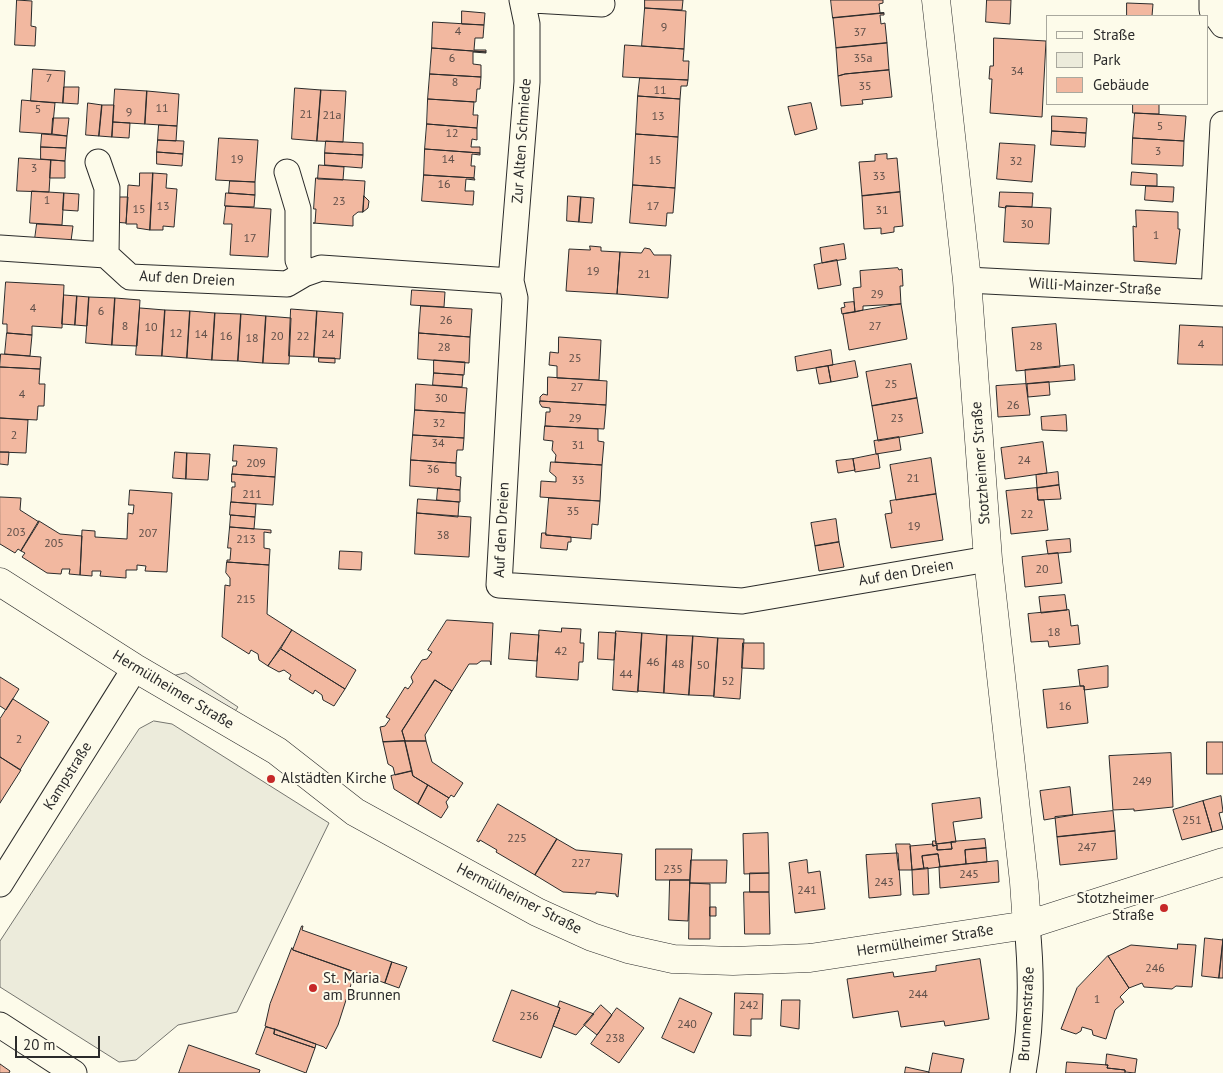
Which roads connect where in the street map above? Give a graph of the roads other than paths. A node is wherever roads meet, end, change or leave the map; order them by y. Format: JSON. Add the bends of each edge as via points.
{"nodes":[{"id":1,"x":522,"y":0,"type":"edge"},
{"id":2,"x":533,"y":0,"type":"edge"},
{"id":3,"x":936,"y":0,"type":"edge"},
{"id":4,"x":1212,"y":0,"type":"edge"},
{"id":5,"x":602,"y":4,"type":"dead end"},
{"id":6,"x":1223,"y":26,"type":"edge"},
{"id":7,"x":1223,"y":124,"type":"edge"},
{"id":8,"x":98,"y":162,"type":"dead end"},
{"id":9,"x":287,"y":172,"type":"dead end"},
{"id":10,"x":0,"y":248,"type":"edge"},
{"id":11,"x":106,"y":255,"type":"junction"},
{"id":12,"x":304,"y":274,"type":"junction"},
{"id":13,"x":967,"y":280,"type":"junction"},
{"id":14,"x":511,"y":282,"type":"junction"},
{"id":15,"x":1219,"y":293,"type":"edge"},
{"id":16,"x":988,"y":559,"type":"junction"},
{"id":17,"x":0,"y":582,"type":"edge"},
{"id":18,"x":135,"y":668,"type":"junction"},
{"id":19,"x":1223,"y":862,"type":"edge"},
{"id":20,"x":0,"y":884,"type":"edge"},
{"id":21,"x":1027,"y":925,"type":"junction"},
{"id":22,"x":0,"y":1025,"type":"edge"},
{"id":23,"x":74,"y":1073,"type":"edge"},
{"id":24,"x":1023,"y":1073,"type":"edge"}],
"edges":[{"from":1,"to":14,"type":"street","name":"Zur Alten Schmiede","via":[[527,24],[527,82]]},
{"from":2,"to":5,"type":"street"},
{"from":3,"to":13,"type":"street","name":"Stotzheimer Straße"},
{"from":4,"to":6,"type":"street","via":[[1212,10]]},
{"from":7,"to":15,"type":"street"},
{"from":8,"to":11,"type":"street","via":[[107,188]]},
{"from":9,"to":12,"type":"street","via":[[298,209],[298,260]]},
{"from":10,"to":11,"type":"street"},
{"from":11,"to":12,"type":"street","name":"Auf den Dreien","via":[[130,277],[287,284]]},
{"from":12,"to":14,"type":"street","name":"Auf den Dreien","via":[[321,268]]},
{"from":13,"to":15,"type":"street","name":"Willi-Mainzer-Straße"},
{"from":13,"to":16,"type":"street","name":"Stotzheimer Straße"},
{"from":14,"to":16,"type":"street","name":"Auf den Dreien","via":[[514,298],[499,585],[742,601]]},
{"from":16,"to":21,"type":"street","name":"Stotzheimer Straße"},
{"from":17,"to":18,"type":"street","name":"Hermülheimer Straße"},
{"from":18,"to":20,"type":"street","name":"Kampstraße"},
{"from":18,"to":21,"type":"street","name":"Hermülheimer Straße","via":[[277,751],[355,812],[538,912],[592,937],[628,949],[673,959],[810,958]]},
{"from":19,"to":21,"type":"street","name":"Hermülheimer Straße"},
{"from":21,"to":24,"type":"street","name":"Brunnenstraße","via":[[1032,990]]},
{"from":22,"to":23,"type":"street"}]}
